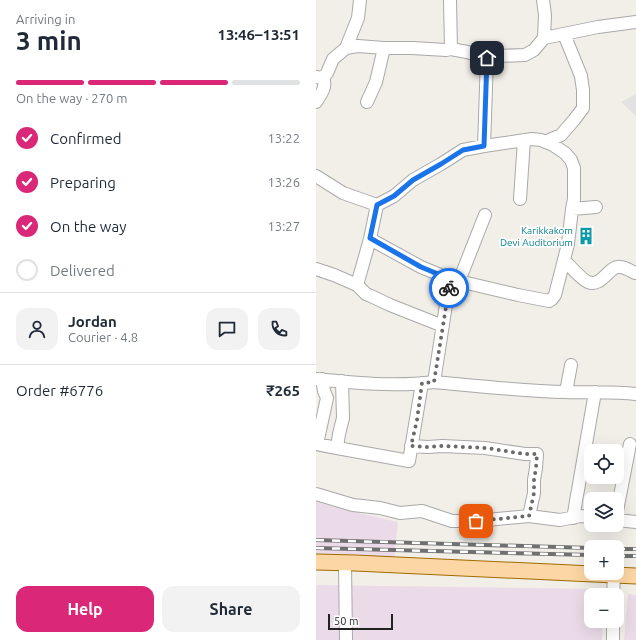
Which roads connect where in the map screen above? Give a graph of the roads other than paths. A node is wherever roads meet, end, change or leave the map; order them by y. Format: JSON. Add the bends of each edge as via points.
{"nodes":[{"id":1,"x":360,"y":0,"type":"edge"},
{"id":2,"x":450,"y":0,"type":"edge"},
{"id":3,"x":543,"y":0,"type":"edge"},
{"id":4,"x":636,"y":22,"type":"edge"},
{"id":5,"x":564,"y":34,"type":"junction"},
{"id":6,"x":544,"y":38,"type":"junction"},
{"id":7,"x":346,"y":48,"type":"junction"},
{"id":8,"x":384,"y":48,"type":"junction"},
{"id":9,"x":451,"y":49,"type":"junction"},
{"id":10,"x":487,"y":58,"type":"junction"},
{"id":11,"x":320,"y":77,"type":"edge"},
{"id":12,"x":316,"y":102,"type":"edge"},
{"id":13,"x":367,"y":102,"type":"dead end"},
{"id":14,"x":524,"y":140,"type":"junction"},
{"id":15,"x":545,"y":142,"type":"junction"},
{"id":16,"x":484,"y":146,"type":"junction"},
{"id":17,"x":316,"y":176,"type":"edge"},
{"id":18,"x":520,"y":199,"type":"dead end"},
{"id":19,"x":377,"y":205,"type":"junction"},
{"id":20,"x":596,"y":207,"type":"dead end"},
{"id":21,"x":572,"y":210,"type":"junction"},
{"id":22,"x":485,"y":215,"type":"dead end"},
{"id":23,"x":370,"y":238,"type":"junction"},
{"id":24,"x":564,"y":260,"type":"junction"},
{"id":25,"x":316,"y":269,"type":"edge"},
{"id":26,"x":635,"y":273,"type":"edge"},
{"id":27,"x":455,"y":280,"type":"junction"},
{"id":28,"x":357,"y":285,"type":"junction"},
{"id":29,"x":443,"y":326,"type":"junction"},
{"id":30,"x":571,"y":365,"type":"dead end"},
{"id":31,"x":319,"y":379,"type":"edge"},
{"id":32,"x":342,"y":381,"type":"junction"},
{"id":33,"x":428,"y":383,"type":"junction"},
{"id":34,"x":566,"y":392,"type":"junction"},
{"id":35,"x":595,"y":392,"type":"junction"},
{"id":36,"x":636,"y":394,"type":"edge"},
{"id":37,"x":317,"y":444,"type":"edge"},
{"id":38,"x":630,"y":444,"type":"dead end"},
{"id":39,"x":411,"y":446,"type":"junction"},
{"id":40,"x":337,"y":448,"type":"junction"},
{"id":41,"x":621,"y":492,"type":"edge"},
{"id":42,"x":316,"y":494,"type":"edge"},
{"id":43,"x":529,"y":516,"type":"junction"},
{"id":44,"x":584,"y":516,"type":"edge"},
{"id":45,"x":573,"y":518,"type":"junction"},
{"id":46,"x":624,"y":521,"type":"edge"},
{"id":47,"x":636,"y":522,"type":"edge"},
{"id":48,"x":316,"y":562,"type":"edge"},
{"id":49,"x":345,"y":563,"type":"junction"},
{"id":50,"x":584,"y":575,"type":"edge"},
{"id":51,"x":624,"y":576,"type":"edge"},
{"id":52,"x":636,"y":576,"type":"edge"},
{"id":53,"x":613,"y":628,"type":"edge"},
{"id":54,"x":346,"y":640,"type":"edge"},
{"id":55,"x":613,"y":640,"type":"edge"}],
"edges":[{"from":1,"to":7,"type":"street","via":[[358,18]]},
{"from":2,"to":9,"type":"street"},
{"from":3,"to":6,"type":"street"},
{"from":4,"to":5,"type":"street"},
{"from":5,"to":6,"type":"street"},
{"from":5,"to":15,"type":"street","via":[[581,76],[583,108],[561,134]]},
{"from":6,"to":10,"type":"street","via":[[534,50],[525,55]]},
{"from":7,"to":8,"type":"street"},
{"from":7,"to":11,"type":"street","via":[[333,59],[328,72]]},
{"from":8,"to":9,"type":"street"},
{"from":8,"to":13,"type":"street","via":[[376,82]]},
{"from":9,"to":10,"type":"street"},
{"from":10,"to":16,"type":"street"},
{"from":11,"to":12,"type":"street","via":[[325,83]]},
{"from":14,"to":15,"type":"street"},
{"from":14,"to":16,"type":"street"},
{"from":14,"to":18,"type":"street"},
{"from":15,"to":21,"type":"street","via":[[565,153],[571,160],[574,168]]},
{"from":16,"to":19,"type":"street","via":[[463,150]]},
{"from":17,"to":19,"type":"street","via":[[343,193]]},
{"from":19,"to":23,"type":"street"},
{"from":20,"to":21,"type":"street"},
{"from":21,"to":24,"type":"street"},
{"from":22,"to":27,"type":"street"},
{"from":23,"to":27,"type":"street","via":[[421,267]]},
{"from":23,"to":28,"type":"street"},
{"from":24,"to":26,"type":"street","via":[[587,282],[598,282],[618,266]]},
{"from":24,"to":27,"type":"street","via":[[555,295],[549,301]]},
{"from":25,"to":28,"type":"street"},
{"from":27,"to":29,"type":"street"},
{"from":28,"to":29,"type":"street","via":[[366,294]]},
{"from":29,"to":33,"type":"street"},
{"from":30,"to":34,"type":"street"},
{"from":31,"to":32,"type":"street"},
{"from":31,"to":37,"type":"street","via":[[327,398]]},
{"from":32,"to":33,"type":"street","via":[[381,384]]},
{"from":32,"to":40,"type":"street","via":[[343,418]]},
{"from":33,"to":34,"type":"street"},
{"from":33,"to":39,"type":"street"},
{"from":34,"to":35,"type":"street"},
{"from":35,"to":36,"type":"street"},
{"from":35,"to":45,"type":"street"},
{"from":37,"to":40,"type":"street"},
{"from":38,"to":41,"type":"street"},
{"from":39,"to":40,"type":"street","via":[[409,461]]},
{"from":39,"to":43,"type":"street","via":[[486,448],[537,454],[534,493]]},
{"from":42,"to":43,"type":"street","via":[[353,505],[400,513],[422,511],[452,521]]},
{"from":43,"to":45,"type":"street","via":[[560,520]]},
{"from":44,"to":45,"type":"street"},
{"from":46,"to":47,"type":"street"},
{"from":48,"to":49,"type":"main road"},
{"from":49,"to":50,"type":"main road"},
{"from":49,"to":54,"type":"street"},
{"from":51,"to":52,"type":"main road"},
{"from":53,"to":55,"type":"street"}]}
